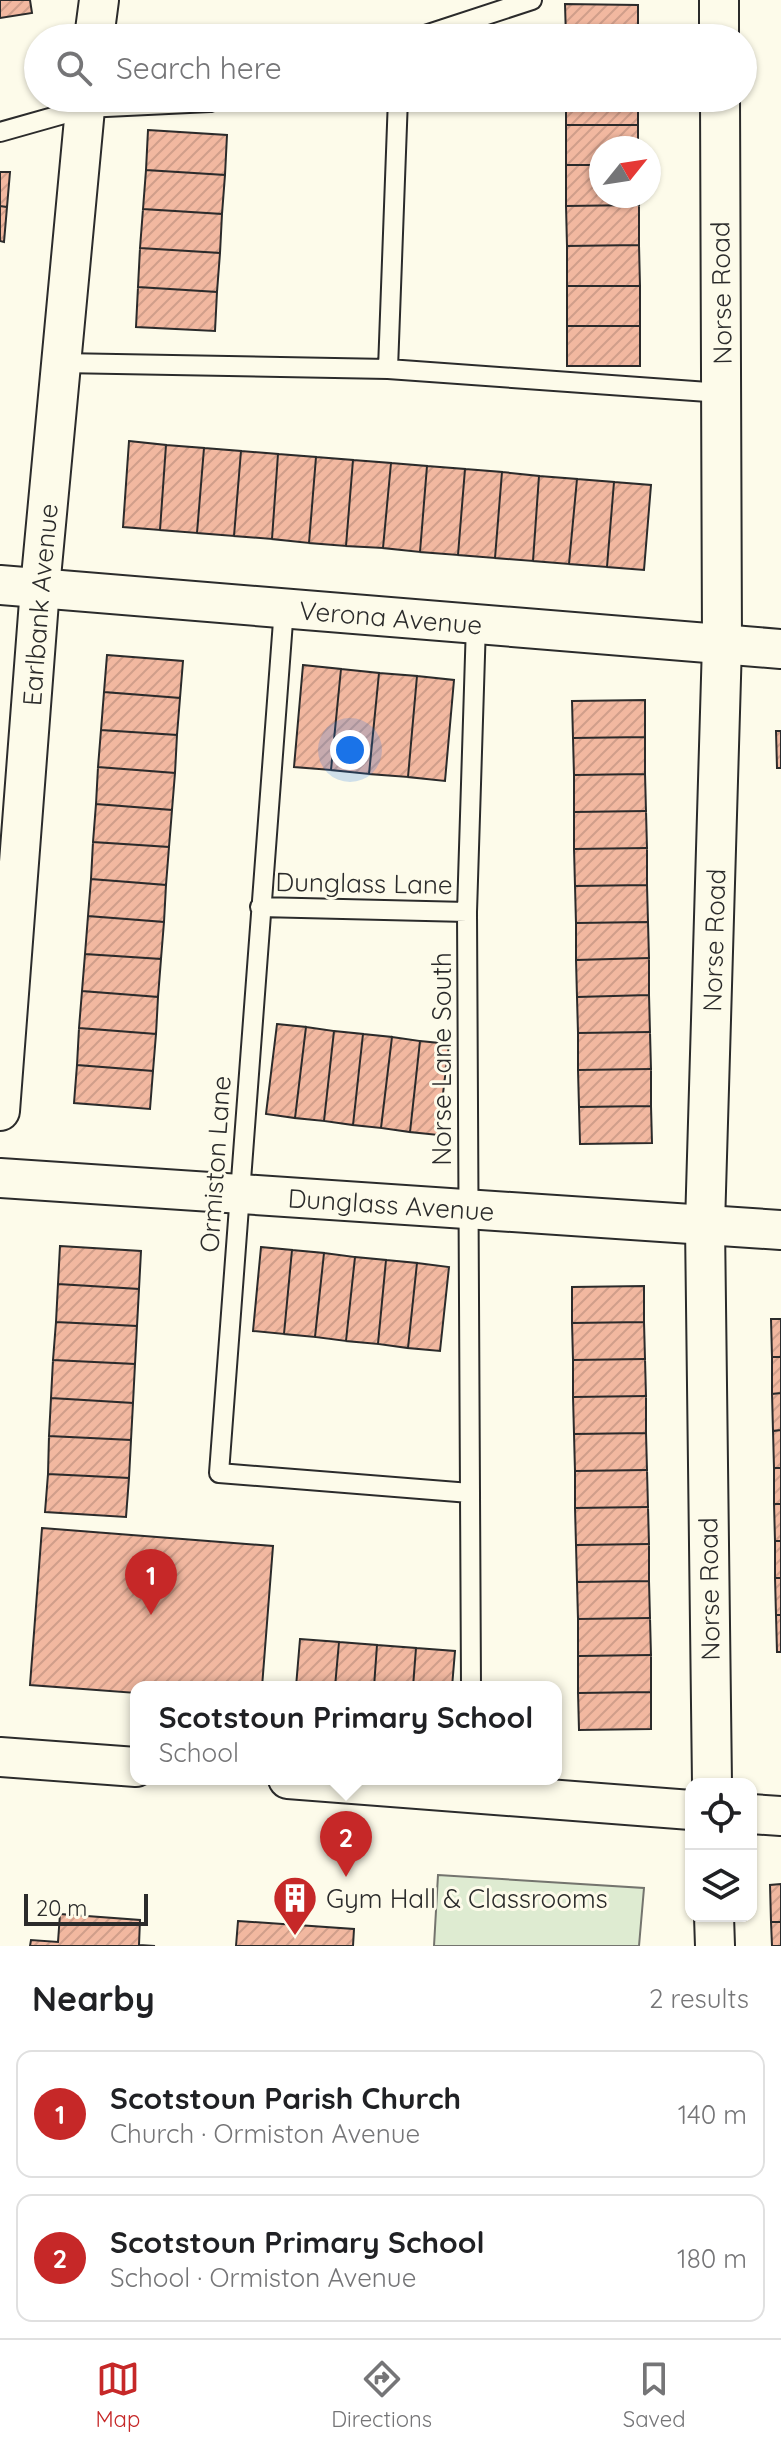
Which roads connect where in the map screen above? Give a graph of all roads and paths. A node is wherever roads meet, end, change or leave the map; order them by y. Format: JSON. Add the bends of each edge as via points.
{"nodes":[{"id":1,"x":99,"y":0,"type":"edge"},
{"id":2,"x":532,"y":0,"type":"edge"},
{"id":3,"x":719,"y":0,"type":"edge"},
{"id":4,"x":96,"y":24,"type":"edge"},
{"id":5,"x":459,"y":24,"type":"edge"},
{"id":6,"x":719,"y":24,"type":"edge"},
{"id":7,"x":59,"y":112,"type":"edge"},
{"id":8,"x":84,"y":112,"type":"edge"},
{"id":9,"x":397,"y":112,"type":"edge"},
{"id":10,"x":720,"y":112,"type":"edge"},
{"id":11,"x":0,"y":132,"type":"edge"},
{"id":12,"x":61,"y":363,"type":"junction"},
{"id":13,"x":388,"y":369,"type":"junction"},
{"id":14,"x":722,"y":393,"type":"junction"},
{"id":15,"x":0,"y":585,"type":"edge"},
{"id":16,"x":40,"y":588,"type":"junction"},
{"id":17,"x":284,"y":608,"type":"junction"},
{"id":18,"x":476,"y":624,"type":"junction"},
{"id":19,"x":722,"y":644,"type":"junction"},
{"id":20,"x":781,"y":649,"type":"edge"},
{"id":21,"x":260,"y":907,"type":"junction"},
{"id":22,"x":467,"y":912,"type":"junction"},
{"id":23,"x":0,"y":1111,"type":"edge"},
{"id":24,"x":0,"y":1178,"type":"edge"},
{"id":25,"x":238,"y":1194,"type":"junction"},
{"id":26,"x":468,"y":1209,"type":"junction"},
{"id":27,"x":705,"y":1225,"type":"junction"},
{"id":28,"x":781,"y":1230,"type":"edge"},
{"id":29,"x":470,"y":1493,"type":"junction"},
{"id":30,"x":471,"y":1681,"type":"edge"},
{"id":31,"x":0,"y":1757,"type":"edge"},
{"id":32,"x":130,"y":1767,"type":"edge"},
{"id":33,"x":712,"y":1778,"type":"edge"},
{"id":34,"x":446,"y":1785,"type":"edge"},
{"id":35,"x":472,"y":1786,"type":"edge"},
{"id":36,"x":685,"y":1809,"type":"edge"},
{"id":37,"x":757,"y":1814,"type":"edge"},
{"id":38,"x":781,"y":1816,"type":"edge"},
{"id":39,"x":714,"y":1922,"type":"edge"},
{"id":40,"x":715,"y":1946,"type":"edge"}],
"edges":[{"from":1,"to":4,"type":"street"},
{"from":2,"to":5,"type":"lane"},
{"from":3,"to":6,"type":"street"},
{"from":7,"to":11,"type":"lane"},
{"from":8,"to":12,"type":"street","name":"Earlbank Avenue"},
{"from":9,"to":13,"type":"lane"},
{"from":10,"to":14,"type":"street","name":"Norse Road"},
{"from":12,"to":13,"type":"lane"},
{"from":12,"to":16,"type":"street","name":"Earlbank Avenue"},
{"from":13,"to":14,"type":"lane"},
{"from":14,"to":19,"type":"street","name":"Norse Road"},
{"from":15,"to":16,"type":"street","name":"Verona Avenue"},
{"from":16,"to":17,"type":"street","name":"Verona Avenue"},
{"from":16,"to":23,"type":"street","name":"Earlbank Avenue"},
{"from":17,"to":18,"type":"street","name":"Verona Avenue"},
{"from":17,"to":21,"type":"lane","name":"Ormiston Lane"},
{"from":18,"to":19,"type":"street","name":"Verona Avenue"},
{"from":18,"to":22,"type":"lane","name":"Norse Lane South"},
{"from":19,"to":20,"type":"street","name":"Verona Avenue"},
{"from":19,"to":27,"type":"street","name":"Norse Road"},
{"from":21,"to":22,"type":"lane","name":"Dunglass Lane"},
{"from":21,"to":25,"type":"lane","name":"Ormiston Lane"},
{"from":22,"to":26,"type":"lane","name":"Norse Lane South"},
{"from":24,"to":25,"type":"street","name":"Dunglass Avenue"},
{"from":25,"to":26,"type":"street","name":"Dunglass Avenue"},
{"from":25,"to":29,"type":"lane","name":"Ormiston Lane","via":[[219,1473]]},
{"from":26,"to":27,"type":"street","name":"Dunglass Avenue"},
{"from":26,"to":29,"type":"lane","name":"Norse Lane South"},
{"from":27,"to":28,"type":"street","name":"Dunglass Avenue"},
{"from":27,"to":33,"type":"street","name":"Norse Road"},
{"from":29,"to":30,"type":"lane","name":"Norse Lane South"},
{"from":31,"to":32,"type":"street"},
{"from":34,"to":35,"type":"street"},
{"from":35,"to":36,"type":"street"},
{"from":37,"to":38,"type":"street"},
{"from":39,"to":40,"type":"street"}]}
